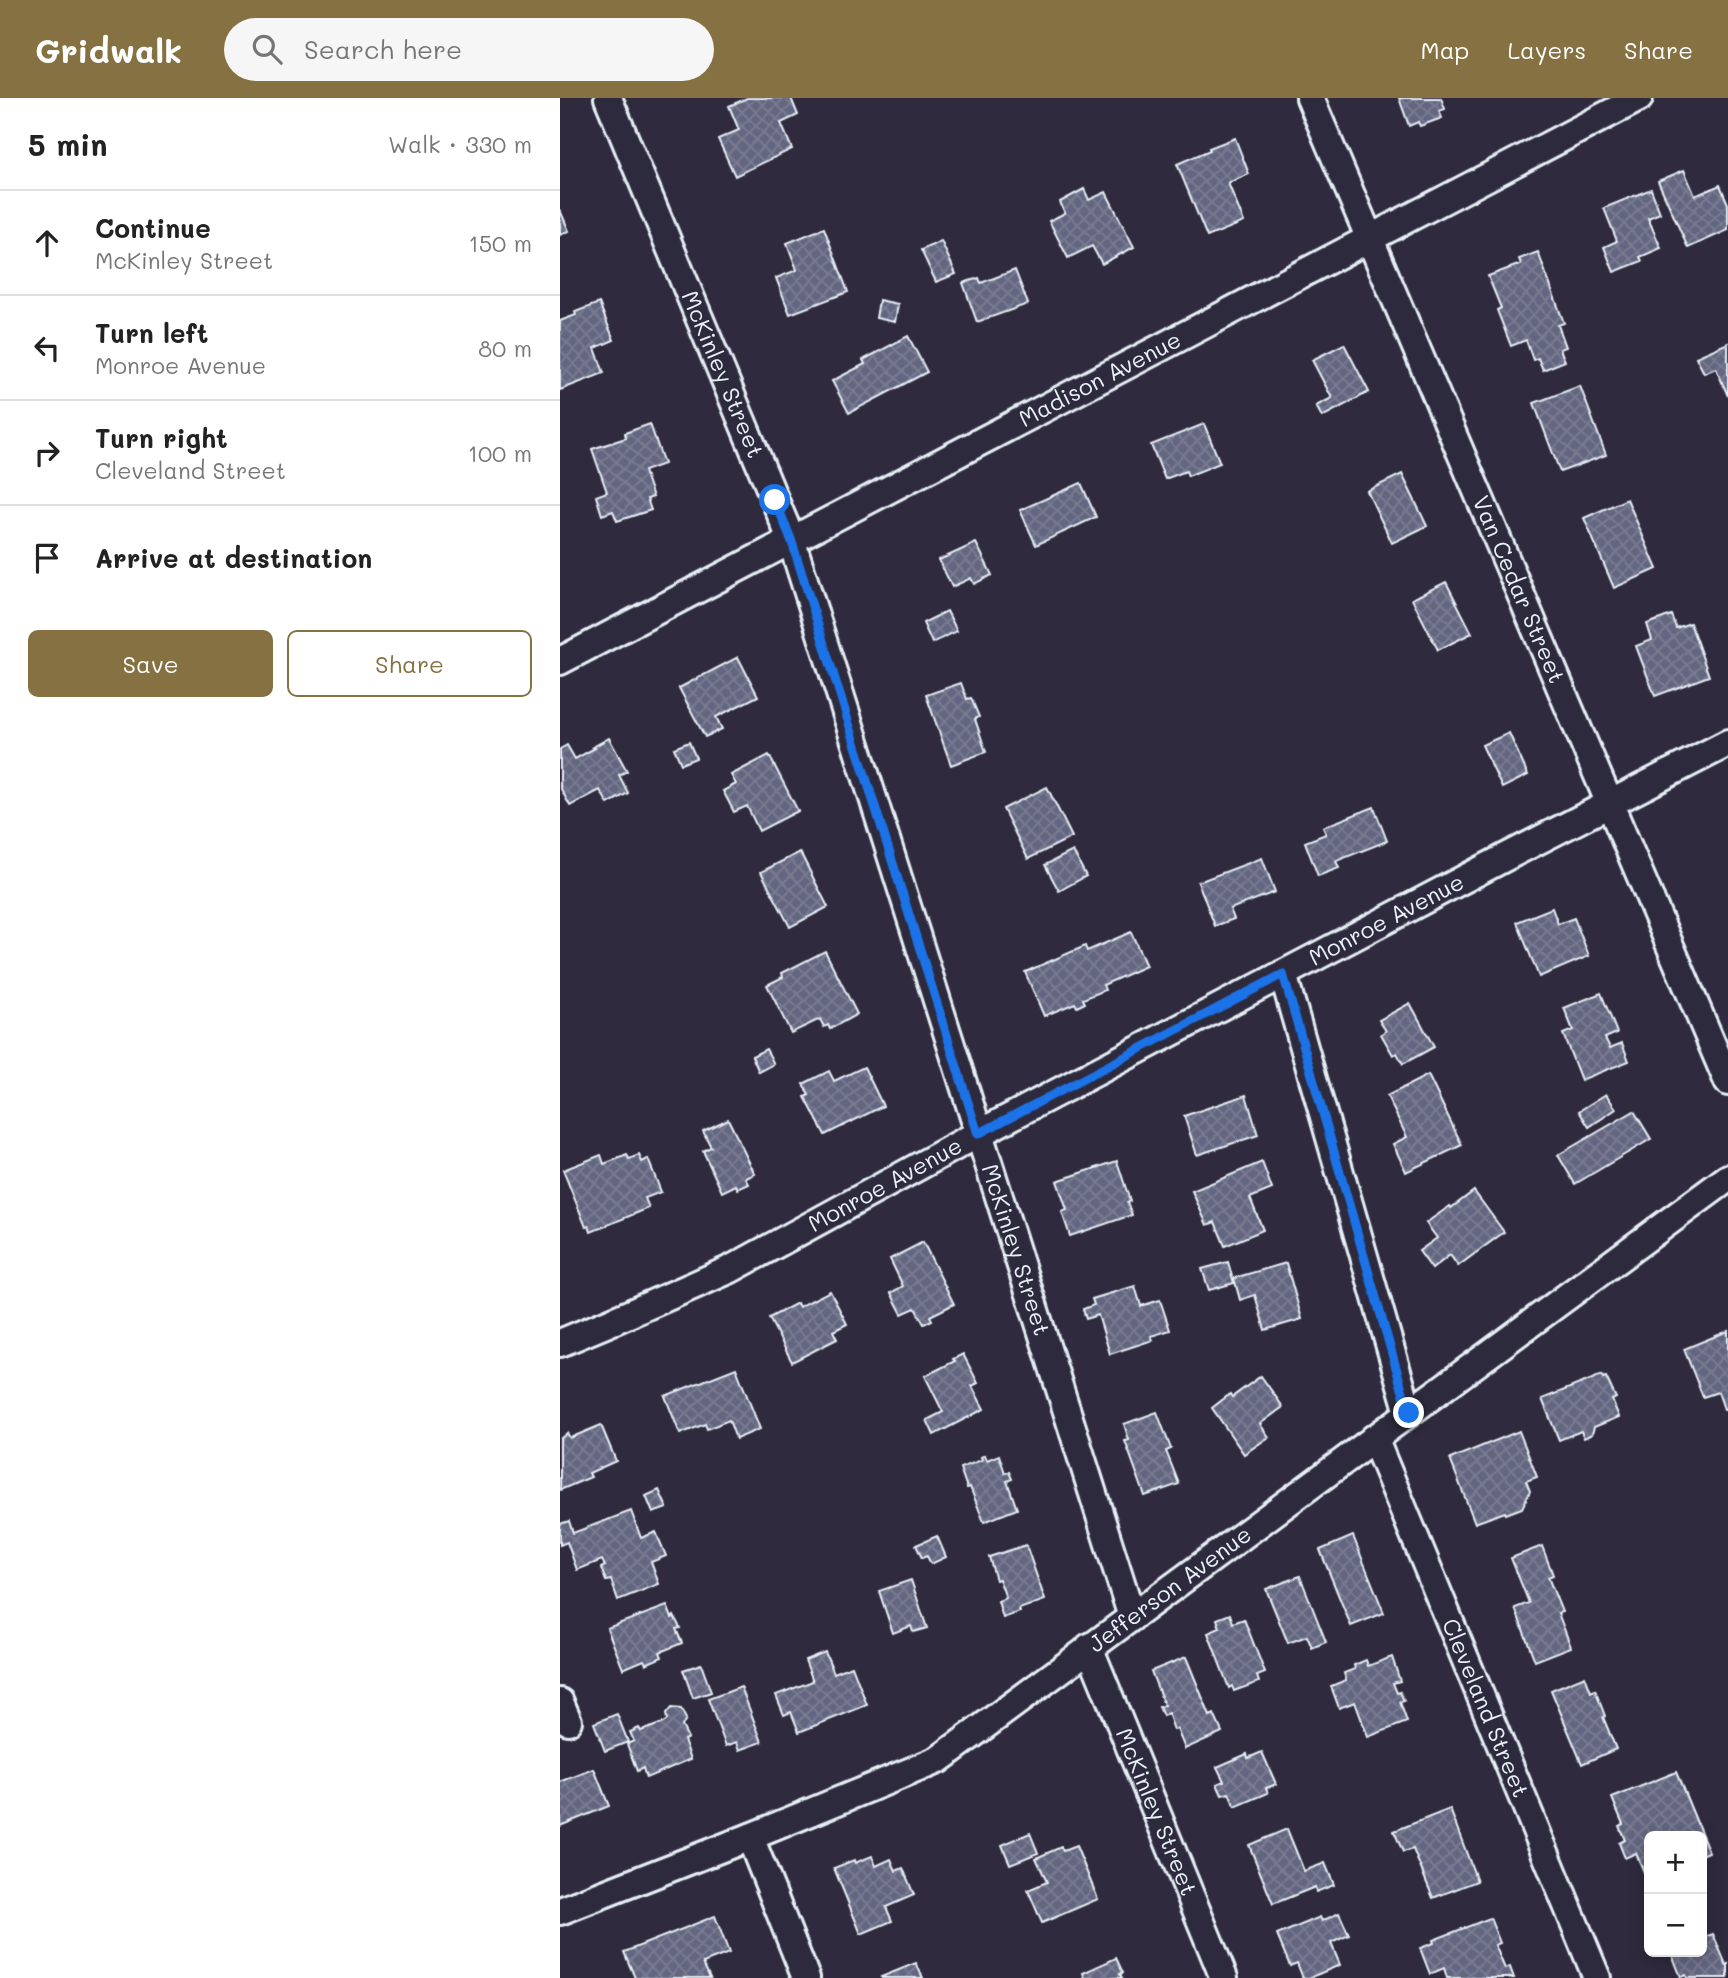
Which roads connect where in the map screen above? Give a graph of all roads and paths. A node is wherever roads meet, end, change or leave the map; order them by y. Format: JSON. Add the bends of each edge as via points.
{"nodes":[{"id":1,"x":608,"y":98,"type":"edge"},
{"id":2,"x":1311,"y":98,"type":"edge"},
{"id":3,"x":1639,"y":98,"type":"edge"},
{"id":4,"x":1370,"y":238,"type":"junction"},
{"id":5,"x":791,"y":539,"type":"junction"},
{"id":6,"x":560,"y":661,"type":"edge"},
{"id":7,"x":1728,"y":743,"type":"edge"},
{"id":8,"x":1610,"y":805,"type":"junction"},
{"id":9,"x":1283,"y":974,"type":"junction"},
{"id":10,"x":1728,"y":1082,"type":"edge"},
{"id":11,"x":978,"y":1134,"type":"junction"},
{"id":12,"x":1728,"y":1178,"type":"edge"},
{"id":13,"x":560,"y":1343,"type":"edge"},
{"id":14,"x":1409,"y":1413,"type":"junction"},
{"id":15,"x":1374,"y":1438,"type":"junction"},
{"id":16,"x":1132,"y":1616,"type":"junction"},
{"id":17,"x":1089,"y":1647,"type":"junction"},
{"id":18,"x":750,"y":1837,"type":"junction"},
{"id":19,"x":560,"y":1911,"type":"edge"},
{"id":20,"x":806,"y":1978,"type":"edge"},
{"id":21,"x":1224,"y":1978,"type":"edge"},
{"id":22,"x":1597,"y":1978,"type":"edge"}],
"edges":[{"from":1,"to":5,"type":"street","name":"McKinley Street"},
{"from":2,"to":4,"type":"street","name":"Van Cedar Street"},
{"from":3,"to":4,"type":"street","name":"Madison Avenue"},
{"from":4,"to":5,"type":"street","name":"Madison Avenue"},
{"from":4,"to":8,"type":"street","name":"Van Cedar Street"},
{"from":5,"to":6,"type":"street","name":"Madison Avenue"},
{"from":5,"to":11,"type":"street","name":"McKinley Street"},
{"from":7,"to":8,"type":"street","name":"Monroe Avenue"},
{"from":8,"to":9,"type":"street","name":"Monroe Avenue"},
{"from":8,"to":10,"type":"street","name":"Van Cedar Street"},
{"from":9,"to":11,"type":"street","name":"Monroe Avenue"},
{"from":9,"to":14,"type":"street"},
{"from":11,"to":13,"type":"street","name":"Monroe Avenue","via":[[731,1269]]},
{"from":11,"to":16,"type":"street","name":"McKinley Street"},
{"from":12,"to":14,"type":"street","name":"Jefferson Avenue"},
{"from":14,"to":15,"type":"street","name":"Jefferson Avenue"},
{"from":15,"to":16,"type":"street","name":"Jefferson Avenue"},
{"from":15,"to":22,"type":"street","name":"Cleveland Street"},
{"from":16,"to":17,"type":"street","name":"Jefferson Avenue"},
{"from":17,"to":18,"type":"street","name":"Jefferson Avenue","via":[[938,1760]]},
{"from":17,"to":21,"type":"street","name":"McKinley Street"},
{"from":18,"to":19,"type":"street","name":"Jefferson Avenue"},
{"from":18,"to":20,"type":"street"}]}
